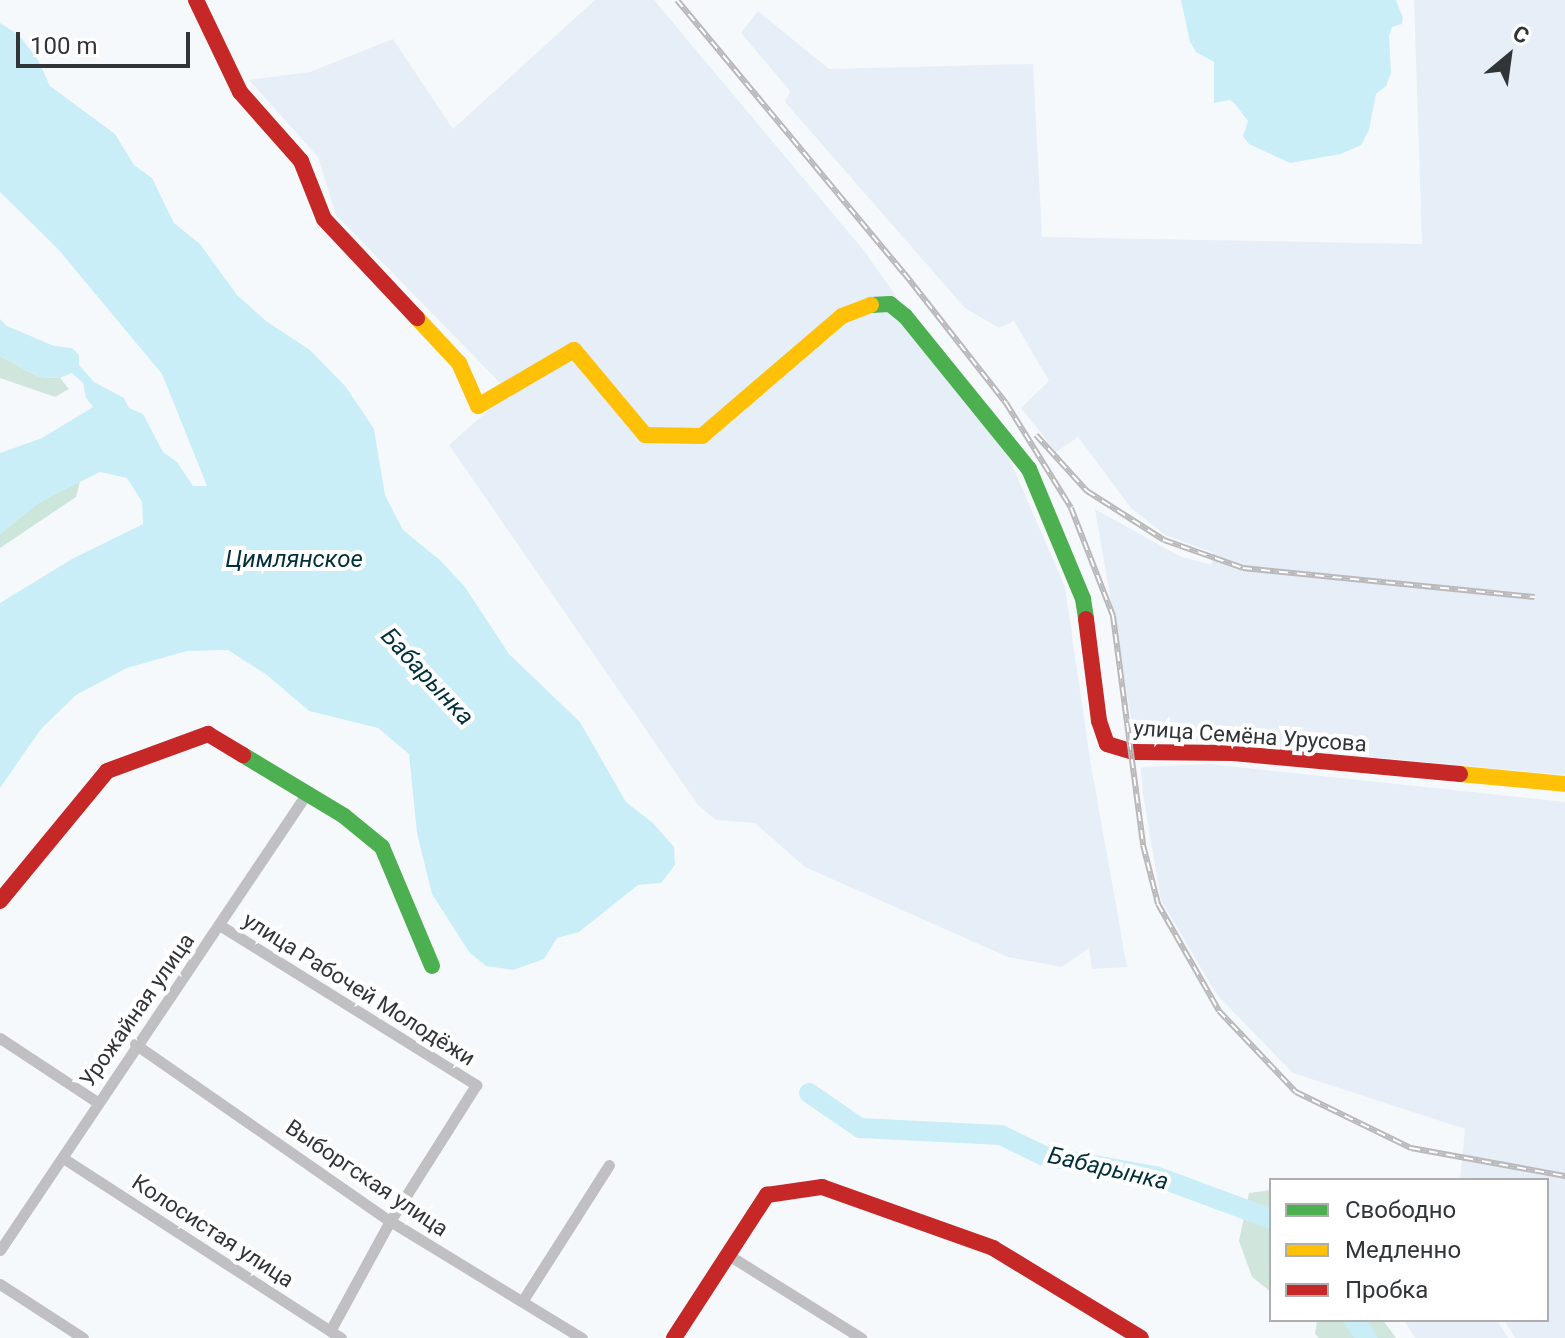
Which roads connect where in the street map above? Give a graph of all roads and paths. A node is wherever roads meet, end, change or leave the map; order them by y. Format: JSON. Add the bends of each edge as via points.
{"nodes":[{"id":1,"x":196,"y":0,"type":"edge"},
{"id":2,"x":1565,"y":784,"type":"edge"},
{"id":3,"x":307,"y":793,"type":"junction"},
{"id":4,"x":0,"y":901,"type":"edge"},
{"id":5,"x":221,"y":926,"type":"junction"},
{"id":6,"x":432,"y":966,"type":"dead end"},
{"id":7,"x":0,"y":1038,"type":"edge"},
{"id":8,"x":135,"y":1044,"type":"junction"},
{"id":9,"x":97,"y":1102,"type":"junction"},
{"id":10,"x":63,"y":1158,"type":"junction"},
{"id":11,"x":609,"y":1165,"type":"dead end"},
{"id":12,"x":390,"y":1221,"type":"junction"},
{"id":13,"x":0,"y":1250,"type":"edge"},
{"id":14,"x":730,"y":1256,"type":"junction"},
{"id":15,"x":0,"y":1284,"type":"edge"},
{"id":16,"x":523,"y":1300,"type":"junction"},
{"id":17,"x":330,"y":1331,"type":"junction"},
{"id":18,"x":83,"y":1338,"type":"edge"},
{"id":19,"x":341,"y":1338,"type":"edge"},
{"id":20,"x":582,"y":1338,"type":"edge"},
{"id":21,"x":674,"y":1338,"type":"edge"},
{"id":22,"x":861,"y":1338,"type":"edge"},
{"id":23,"x":1141,"y":1338,"type":"edge"}],
"edges":[{"from":1,"to":2,"type":"street","name":"улица Семёна Урусова","via":[[240,92],[301,161],[324,219],[459,363],[478,406],[574,350],[645,435],[702,436],[842,316],[865,305],[890,304],[1029,469],[1083,599],[1099,721],[1107,744],[1133,752],[1233,753]]},
{"from":3,"to":4,"type":"street","via":[[208,734],[107,771]]},
{"from":3,"to":5,"type":"street","name":"Урожайная улица"},
{"from":3,"to":6,"type":"street","via":[[382,847]]},
{"from":5,"to":8,"type":"street","name":"Урожайная улица"},
{"from":5,"to":12,"type":"street","name":"улица Рабочей Молодёжи","via":[[476,1085]]},
{"from":7,"to":9,"type":"street"},
{"from":8,"to":9,"type":"street","name":"Урожайная улица"},
{"from":8,"to":12,"type":"street","name":"Выборгская улица"},
{"from":9,"to":10,"type":"street","name":"Урожайная улица"},
{"from":10,"to":13,"type":"street","name":"Урожайная улица"},
{"from":10,"to":17,"type":"street","name":"Колосистая улица"},
{"from":11,"to":16,"type":"street"},
{"from":12,"to":16,"type":"street","name":"Выборгская улица"},
{"from":12,"to":17,"type":"street"},
{"from":14,"to":21,"type":"street"},
{"from":14,"to":22,"type":"street"},
{"from":14,"to":23,"type":"street","via":[[767,1195],[822,1187],[993,1248]]},
{"from":15,"to":18,"type":"street"},
{"from":16,"to":20,"type":"street","name":"Выборгская улица"},
{"from":17,"to":19,"type":"street","name":"Колосистая улица"}]}
